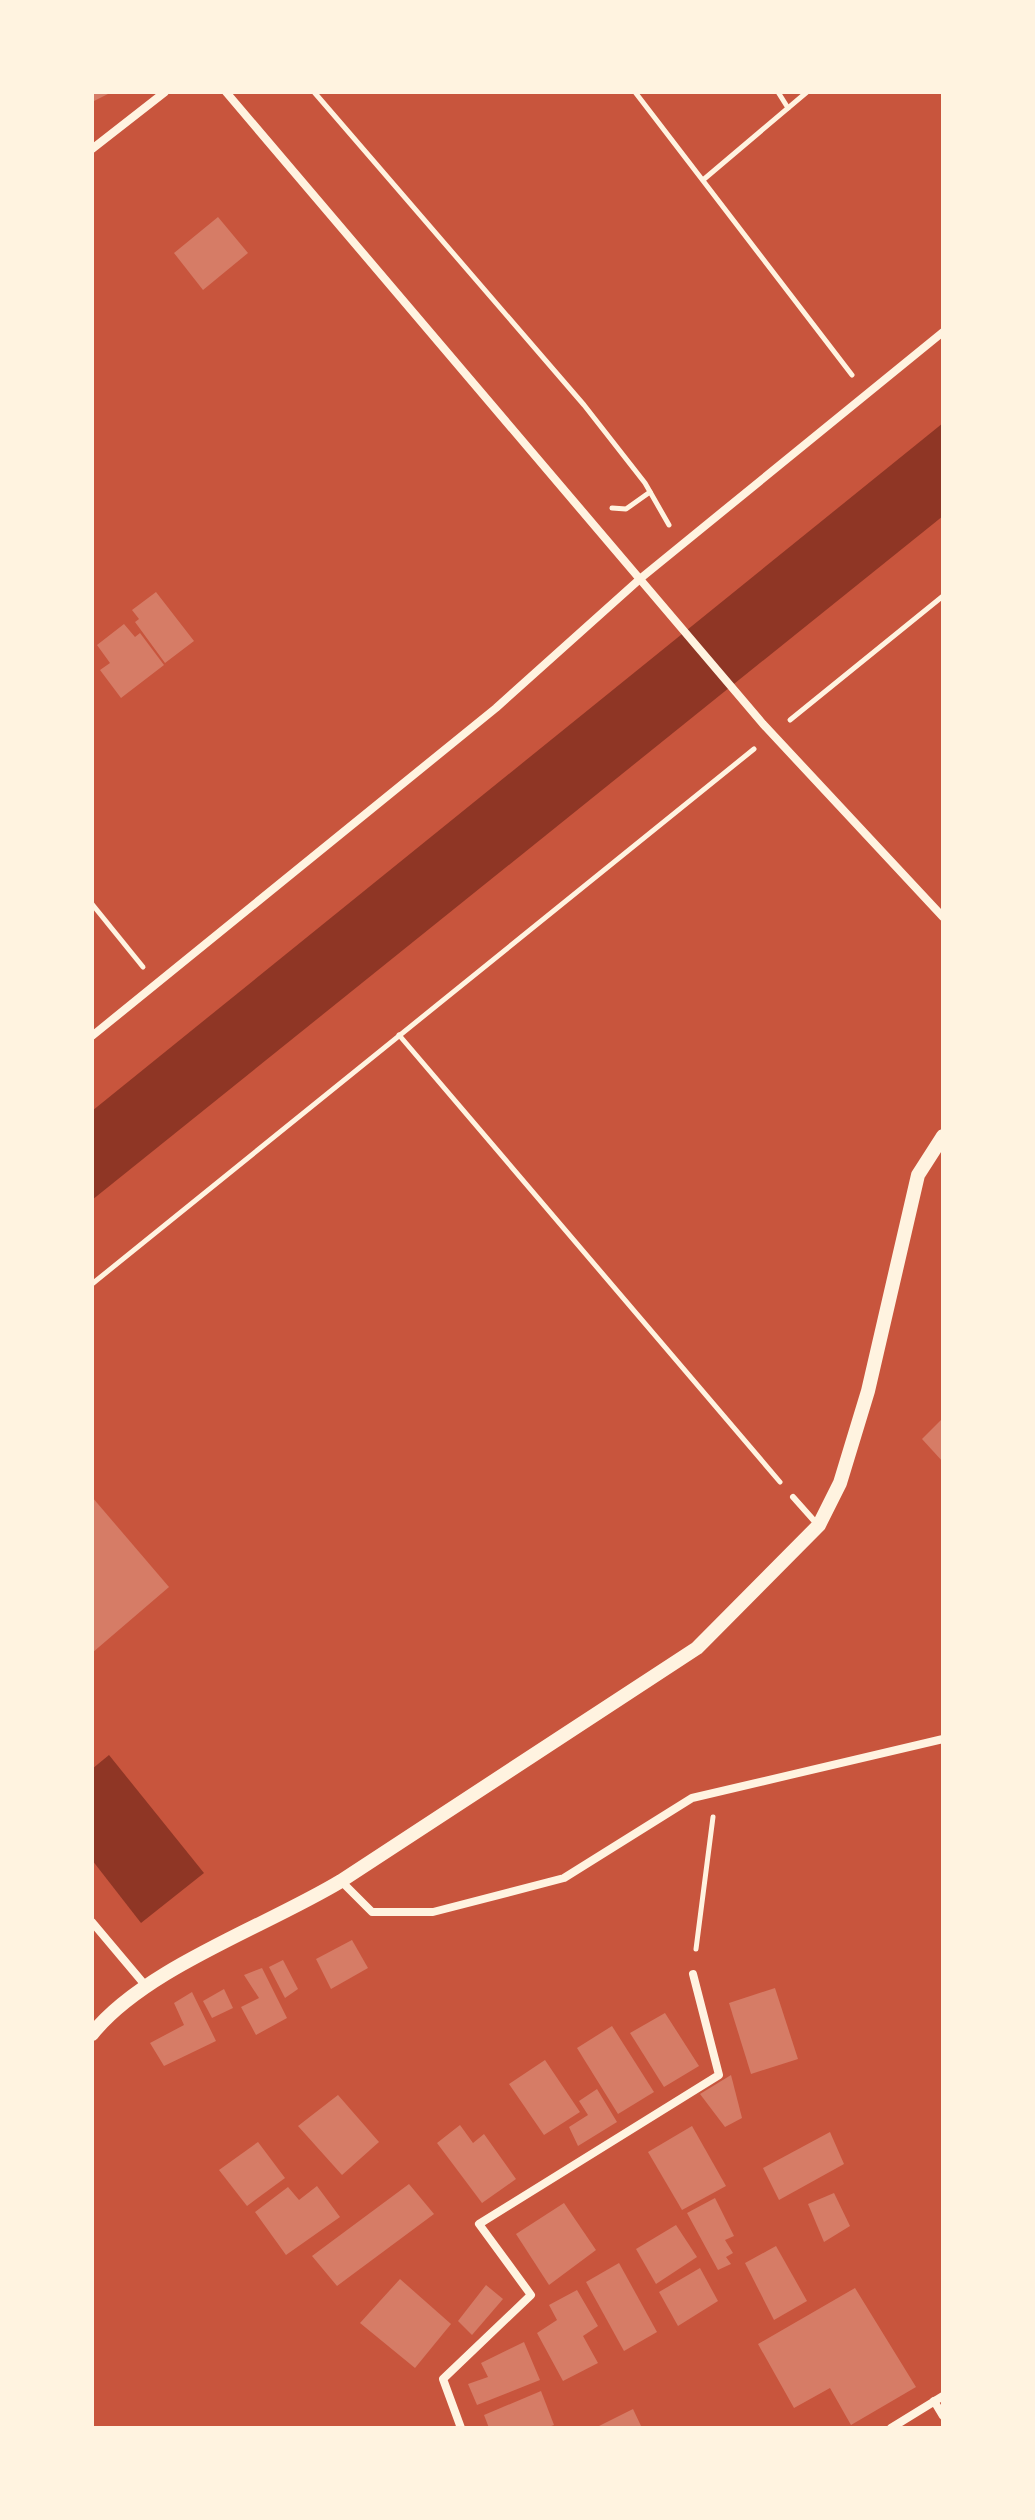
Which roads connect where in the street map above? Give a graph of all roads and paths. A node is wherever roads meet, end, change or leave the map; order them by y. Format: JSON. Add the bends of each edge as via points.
{"nodes":[{"id":1,"x":165,"y":92,"type":"edge"},
{"id":2,"x":226,"y":92,"type":"edge"},
{"id":3,"x":314,"y":92,"type":"edge"},
{"id":4,"x":635,"y":92,"type":"edge"},
{"id":5,"x":778,"y":92,"type":"edge"},
{"id":6,"x":807,"y":92,"type":"edge"},
{"id":7,"x":788,"y":108,"type":"junction"},
{"id":8,"x":92,"y":149,"type":"edge"},
{"id":9,"x":703,"y":180,"type":"junction"},
{"id":10,"x":943,"y":332,"type":"edge"},
{"id":11,"x":867,"y":395,"type":"junction"},
{"id":12,"x":681,"y":547,"type":"junction"},
{"id":13,"x":641,"y":578,"type":"junction"},
{"id":14,"x":943,"y":596,"type":"edge"},
{"id":15,"x":772,"y":734,"type":"junction"},
{"id":16,"x":92,"y":904,"type":"edge"},
{"id":17,"x":943,"y":917,"type":"edge"},
{"id":18,"x":156,"y":983,"type":"junction"},
{"id":19,"x":399,"y":1035,"type":"junction"},
{"id":20,"x":92,"y":1036,"type":"edge"},
{"id":21,"x":943,"y":1136,"type":"edge"},
{"id":22,"x":92,"y":1284,"type":"edge"},
{"id":23,"x":793,"y":1497,"type":"joint"},
{"id":24,"x":819,"y":1525,"type":"junction"},
{"id":25,"x":943,"y":1739,"type":"edge"},
{"id":26,"x":716,"y":1792,"type":"junction"},
{"id":27,"x":341,"y":1881,"type":"junction"},
{"id":28,"x":92,"y":1922,"type":"edge"},
{"id":29,"x":693,"y":1974,"type":"joint"},
{"id":30,"x":145,"y":1985,"type":"junction"},
{"id":31,"x":92,"y":2034,"type":"edge"},
{"id":32,"x":943,"y":2396,"type":"edge"},
{"id":33,"x":934,"y":2401,"type":"junction"},
{"id":34,"x":943,"y":2416,"type":"edge"},
{"id":35,"x":461,"y":2428,"type":"edge"},
{"id":36,"x":891,"y":2428,"type":"edge"}],
"edges":[{"from":1,"to":8,"type":"street"},
{"from":2,"to":13,"type":"street"},
{"from":3,"to":12,"type":"path","via":[[584,405],[645,483]]},
{"from":4,"to":9,"type":"path"},
{"from":5,"to":7,"type":"path"},
{"from":6,"to":7,"type":"path"},
{"from":7,"to":9,"type":"path"},
{"from":9,"to":11,"type":"path"},
{"from":10,"to":11,"type":"street"},
{"from":11,"to":12,"type":"street"},
{"from":12,"to":13,"type":"street"},
{"from":13,"to":15,"type":"street"},
{"from":13,"to":18,"type":"street","via":[[496,708]]},
{"from":14,"to":15,"type":"path"},
{"from":15,"to":17,"type":"street"},
{"from":15,"to":19,"type":"path"},
{"from":16,"to":18,"type":"path"},
{"from":18,"to":20,"type":"street"},
{"from":19,"to":22,"type":"path"},
{"from":19,"to":23,"type":"path"},
{"from":21,"to":24,"type":"street","via":[[918,1175],[868,1391],[840,1483]]},
{"from":23,"to":24,"type":"lane"},
{"from":24,"to":27,"type":"street","via":[[697,1648]]},
{"from":25,"to":26,"type":"street"},
{"from":26,"to":27,"type":"street","via":[[692,1798],[564,1878],[433,1912],[372,1912]]},
{"from":26,"to":29,"type":"path"},
{"from":27,"to":30,"type":"street"},
{"from":28,"to":30,"type":"street"},
{"from":29,"to":35,"type":"street","via":[[719,2075],[479,2224],[531,2295],[443,2379]]},
{"from":30,"to":31,"type":"street"},
{"from":32,"to":33,"type":"street"},
{"from":33,"to":34,"type":"street"},
{"from":33,"to":36,"type":"street"}]}
